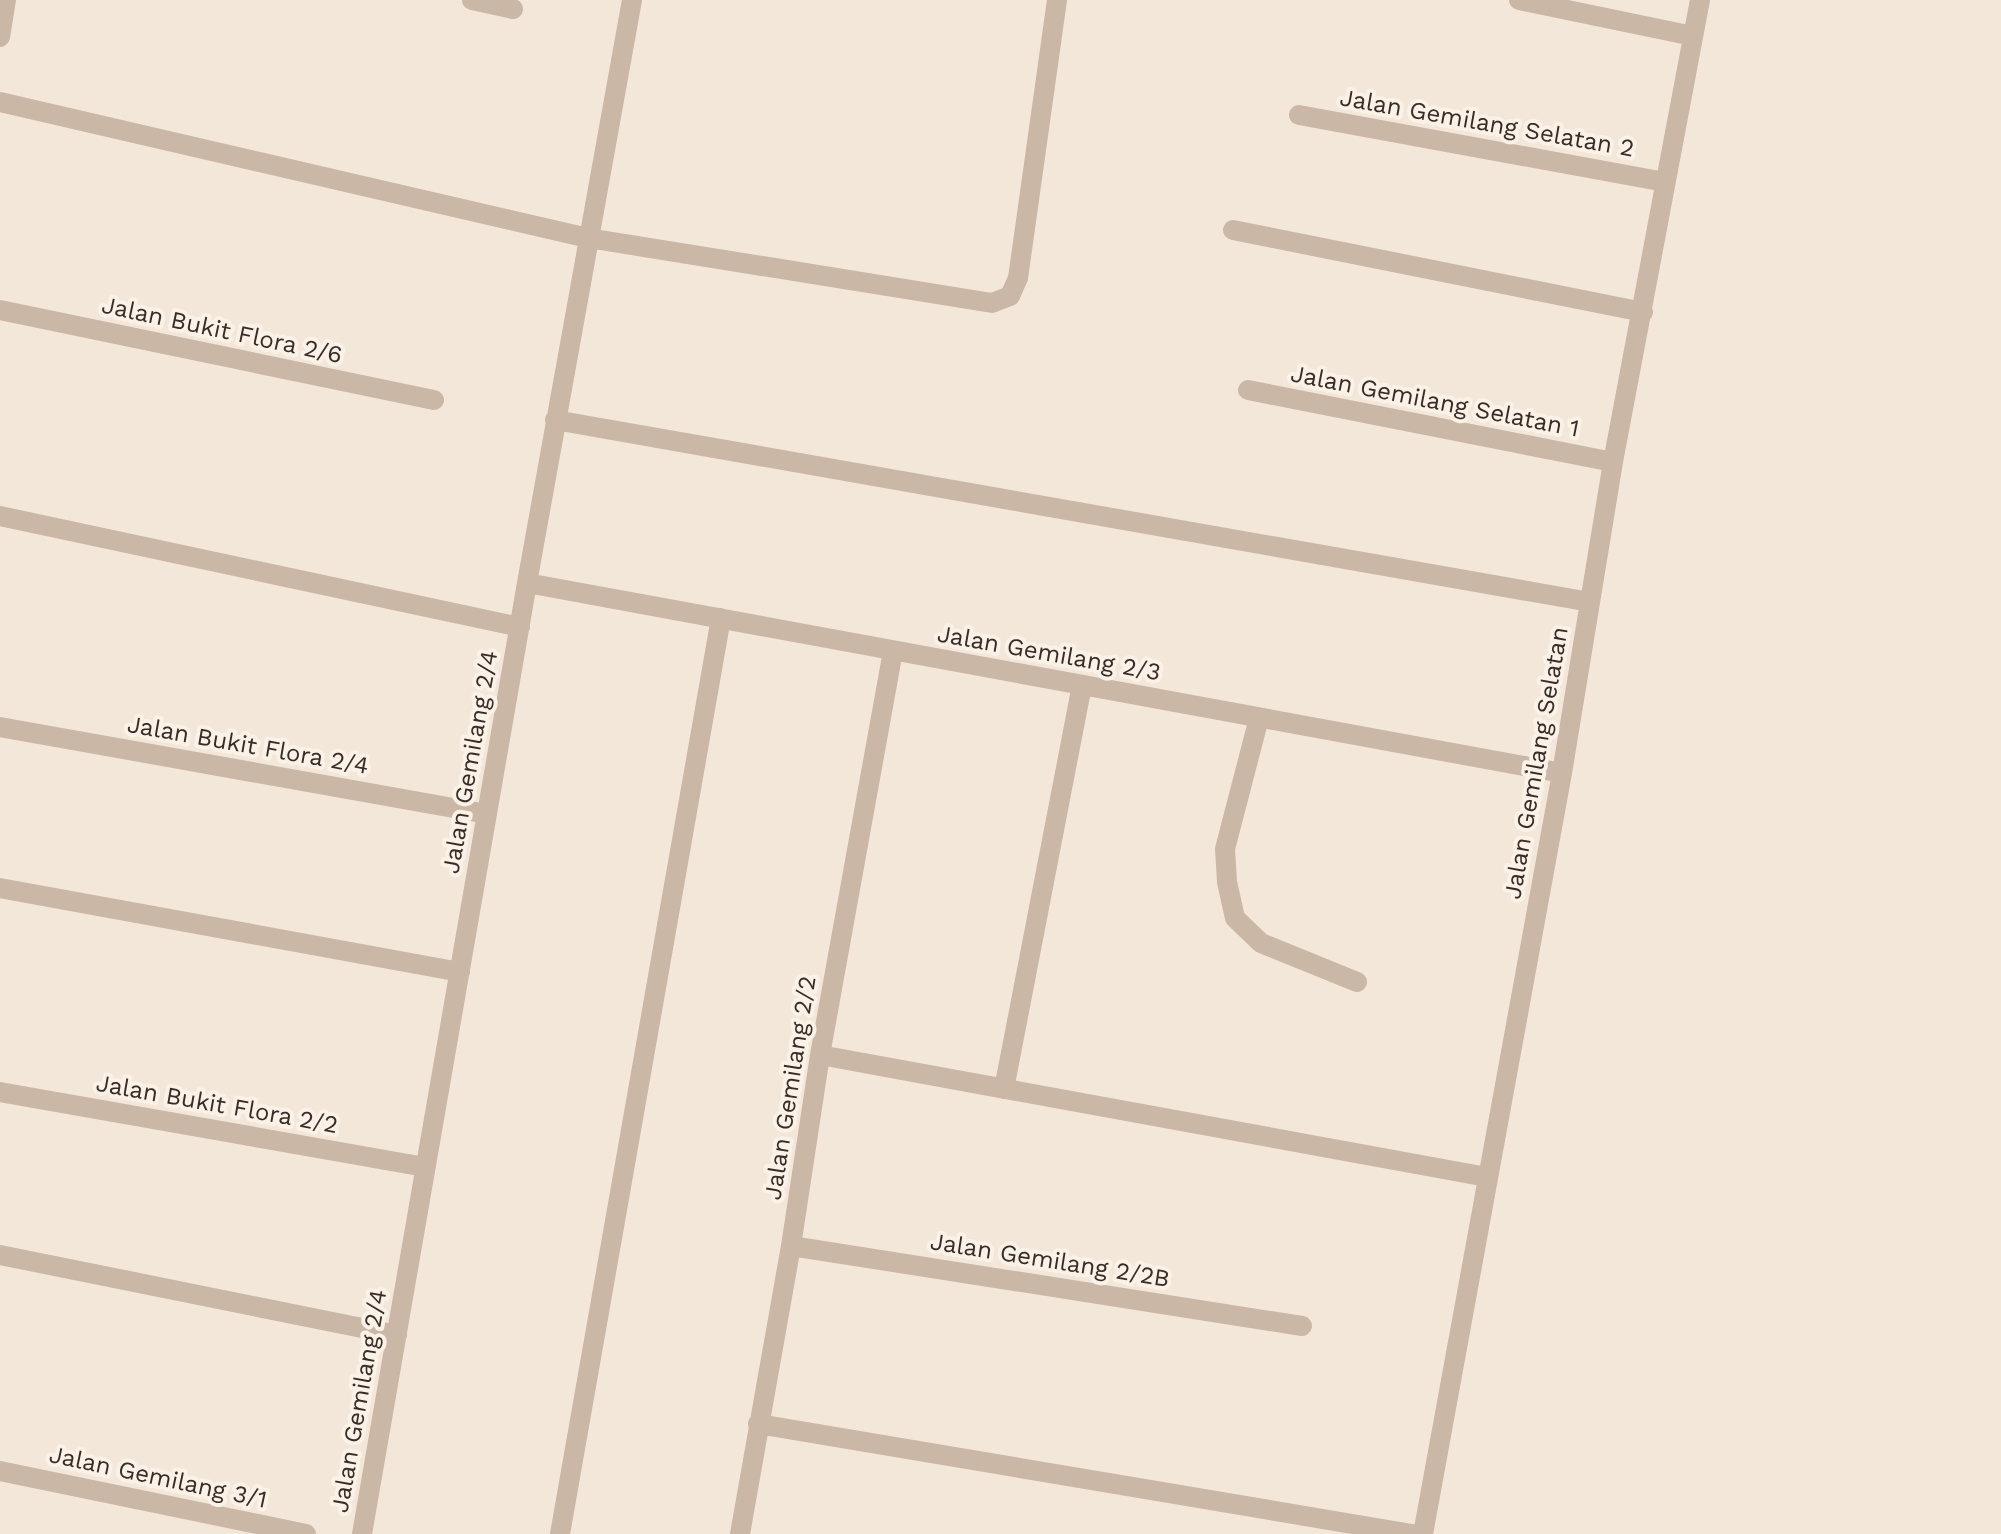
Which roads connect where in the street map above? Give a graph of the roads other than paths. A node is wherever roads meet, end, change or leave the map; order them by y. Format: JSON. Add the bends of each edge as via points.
{"nodes":[{"id":1,"x":6,"y":0,"type":"edge"},
{"id":2,"x":472,"y":0,"type":"edge"},
{"id":3,"x":632,"y":0,"type":"edge"},
{"id":4,"x":1057,"y":0,"type":"edge"},
{"id":5,"x":1519,"y":0,"type":"edge"},
{"id":6,"x":1700,"y":0,"type":"edge"},
{"id":7,"x":513,"y":9,"type":"dead end"},
{"id":8,"x":1693,"y":36,"type":"junction"},
{"id":9,"x":0,"y":37,"type":"edge"},
{"id":10,"x":0,"y":102,"type":"edge"},
{"id":11,"x":1299,"y":115,"type":"dead end"},
{"id":12,"x":1665,"y":182,"type":"junction"},
{"id":13,"x":1233,"y":230,"type":"dead end"},
{"id":14,"x":588,"y":238,"type":"junction"},
{"id":15,"x":0,"y":310,"type":"edge"},
{"id":16,"x":1643,"y":312,"type":"junction"},
{"id":17,"x":1248,"y":390,"type":"dead end"},
{"id":18,"x":434,"y":400,"type":"dead end"},
{"id":19,"x":555,"y":420,"type":"junction"},
{"id":20,"x":1613,"y":462,"type":"junction"},
{"id":21,"x":0,"y":516,"type":"edge"},
{"id":22,"x":527,"y":583,"type":"junction"},
{"id":23,"x":1590,"y":602,"type":"junction"},
{"id":24,"x":721,"y":618,"type":"junction"},
{"id":25,"x":520,"y":627,"type":"junction"},
{"id":26,"x":893,"y":651,"type":"junction"},
{"id":27,"x":1082,"y":685,"type":"junction"},
{"id":28,"x":1259,"y":718,"type":"junction"},
{"id":29,"x":0,"y":727,"type":"edge"},
{"id":30,"x":1562,"y":773,"type":"junction"},
{"id":31,"x":487,"y":814,"type":"junction"},
{"id":32,"x":0,"y":888,"type":"edge"},
{"id":33,"x":460,"y":972,"type":"junction"},
{"id":34,"x":1357,"y":982,"type":"dead end"},
{"id":35,"x":820,"y":1055,"type":"junction"},
{"id":36,"x":1004,"y":1089,"type":"junction"},
{"id":37,"x":0,"y":1092,"type":"edge"},
{"id":38,"x":425,"y":1167,"type":"junction"},
{"id":39,"x":1487,"y":1177,"type":"junction"},
{"id":40,"x":791,"y":1246,"type":"junction"},
{"id":41,"x":0,"y":1255,"type":"edge"},
{"id":42,"x":1302,"y":1326,"type":"dead end"},
{"id":43,"x":397,"y":1335,"type":"junction"},
{"id":44,"x":758,"y":1424,"type":"junction"},
{"id":45,"x":0,"y":1471,"type":"edge"},
{"id":46,"x":306,"y":1534,"type":"edge"},
{"id":47,"x":362,"y":1534,"type":"edge"},
{"id":48,"x":560,"y":1534,"type":"edge"},
{"id":49,"x":740,"y":1534,"type":"edge"},
{"id":50,"x":1412,"y":1534,"type":"edge"},
{"id":51,"x":1423,"y":1534,"type":"edge"}],
"edges":[{"from":1,"to":9,"type":"street"},
{"from":2,"to":7,"type":"street"},
{"from":3,"to":14,"type":"street","name":"Jalan Gemilang 2/4"},
{"from":4,"to":14,"type":"street","via":[[1018,278],[1010,296],[992,303]]},
{"from":5,"to":8,"type":"street"},
{"from":6,"to":8,"type":"street","name":"Jalan Gemilang Selatan"},
{"from":8,"to":12,"type":"street","name":"Jalan Gemilang Selatan"},
{"from":10,"to":14,"type":"street"},
{"from":11,"to":12,"type":"street","name":"Jalan Gemilang Selatan 2"},
{"from":12,"to":16,"type":"street","name":"Jalan Gemilang Selatan"},
{"from":13,"to":16,"type":"street"},
{"from":14,"to":19,"type":"street","name":"Jalan Gemilang 2/4"},
{"from":15,"to":18,"type":"street","name":"Jalan Bukit Flora 2/6"},
{"from":16,"to":20,"type":"street","name":"Jalan Gemilang Selatan"},
{"from":17,"to":20,"type":"street","name":"Jalan Gemilang Selatan 1"},
{"from":19,"to":22,"type":"street","name":"Jalan Gemilang 2/4"},
{"from":19,"to":23,"type":"street"},
{"from":20,"to":23,"type":"street","name":"Jalan Gemilang Selatan"},
{"from":21,"to":25,"type":"street"},
{"from":22,"to":24,"type":"street","name":"Jalan Gemilang 2/3"},
{"from":22,"to":25,"type":"street","name":"Jalan Gemilang 2/4"},
{"from":23,"to":30,"type":"street","name":"Jalan Gemilang Selatan"},
{"from":24,"to":26,"type":"street","name":"Jalan Gemilang 2/3"},
{"from":24,"to":48,"type":"street"},
{"from":25,"to":31,"type":"street","name":"Jalan Gemilang 2/4"},
{"from":26,"to":27,"type":"street","name":"Jalan Gemilang 2/3"},
{"from":26,"to":35,"type":"street","name":"Jalan Gemilang 2/2"},
{"from":27,"to":28,"type":"street","name":"Jalan Gemilang 2/3"},
{"from":27,"to":36,"type":"street"},
{"from":28,"to":30,"type":"street","name":"Jalan Gemilang 2/3"},
{"from":28,"to":34,"type":"street","via":[[1225,849],[1235,918],[1261,943]]},
{"from":29,"to":31,"type":"street","name":"Jalan Bukit Flora 2/4"},
{"from":30,"to":39,"type":"street","name":"Jalan Gemilang Selatan"},
{"from":31,"to":33,"type":"street","name":"Jalan Gemilang 2/4"},
{"from":32,"to":33,"type":"street"},
{"from":33,"to":38,"type":"street","name":"Jalan Gemilang 2/4"},
{"from":35,"to":36,"type":"street"},
{"from":35,"to":40,"type":"street","name":"Jalan Gemilang 2/2"},
{"from":36,"to":39,"type":"street"},
{"from":37,"to":38,"type":"street","name":"Jalan Bukit Flora 2/2"},
{"from":38,"to":43,"type":"street","name":"Jalan Gemilang 2/4"},
{"from":39,"to":51,"type":"street","name":"Jalan Gemilang Selatan"},
{"from":40,"to":42,"type":"street","name":"Jalan Gemilang 2/2B"},
{"from":40,"to":44,"type":"street","name":"Jalan Gemilang 2/2"},
{"from":41,"to":43,"type":"street"},
{"from":43,"to":47,"type":"street","name":"Jalan Gemilang 2/4"},
{"from":44,"to":49,"type":"street","name":"Jalan Gemilang 2/2"},
{"from":44,"to":50,"type":"street"},
{"from":45,"to":46,"type":"street","name":"Jalan Gemilang 3/1"}]}
